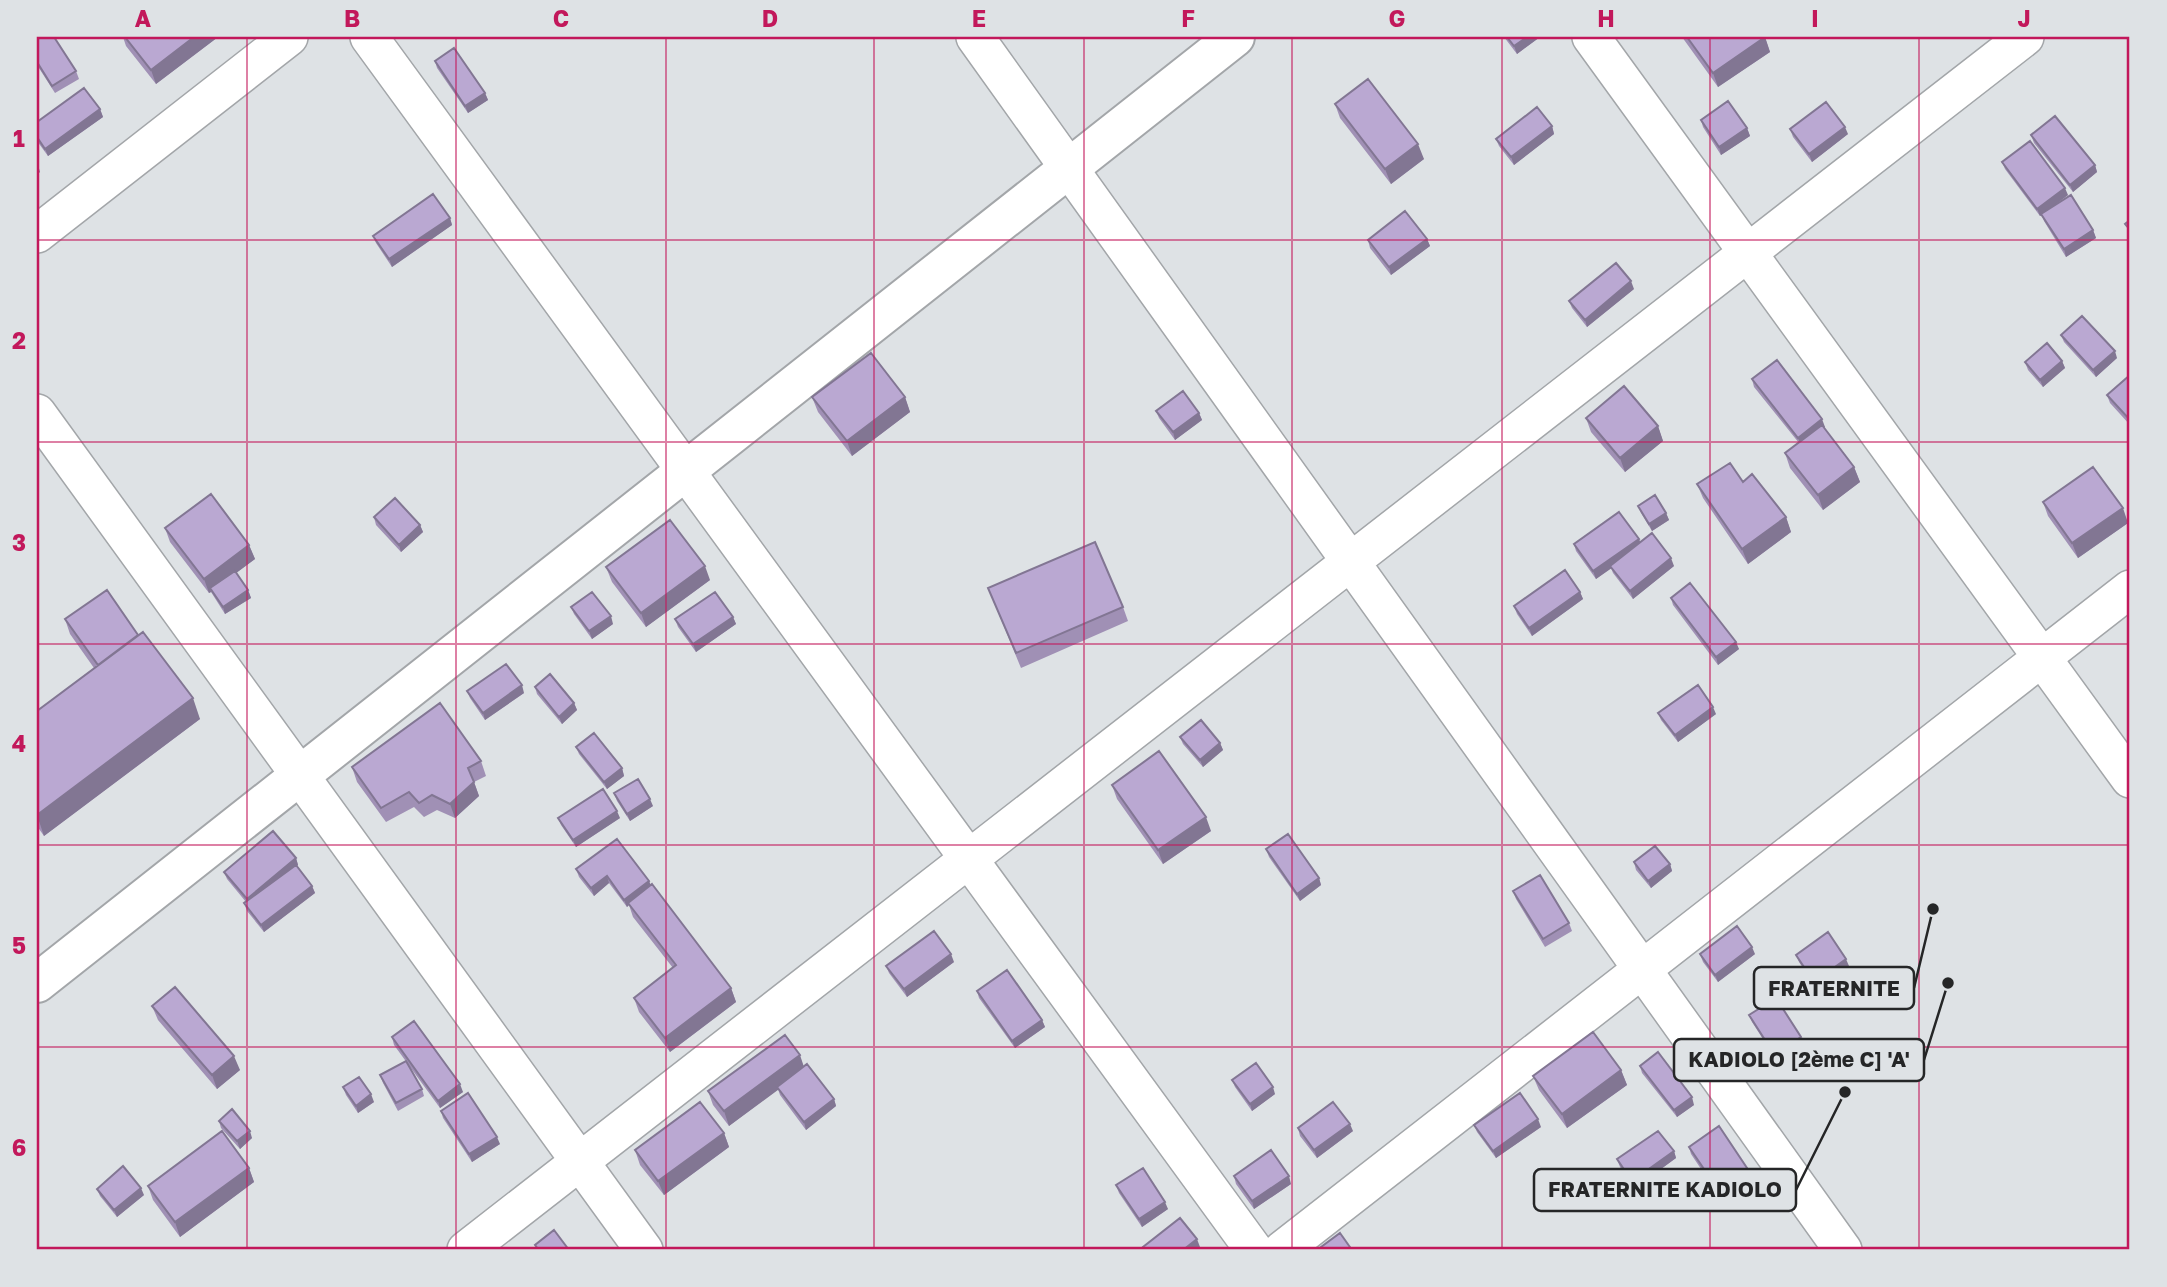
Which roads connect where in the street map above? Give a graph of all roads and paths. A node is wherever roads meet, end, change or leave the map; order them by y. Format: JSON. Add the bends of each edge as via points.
{"nodes":[{"id":1,"x":289,"y":37,"type":"edge"},
{"id":2,"x":369,"y":37,"type":"edge"},
{"id":3,"x":975,"y":37,"type":"edge"},
{"id":4,"x":1235,"y":37,"type":"edge"},
{"id":5,"x":1591,"y":37,"type":"edge"},
{"id":6,"x":2025,"y":37,"type":"edge"},
{"id":7,"x":1069,"y":168,"type":"junction"},
{"id":8,"x":37,"y":234,"type":"edge"},
{"id":9,"x":1748,"y":253,"type":"junction"},
{"id":10,"x":37,"y":413,"type":"edge"},
{"id":11,"x":685,"y":470,"type":"junction"},
{"id":12,"x":1351,"y":562,"type":"junction"},
{"id":13,"x":2130,"y":589,"type":"edge"},
{"id":14,"x":2042,"y":658,"type":"junction"},
{"id":15,"x":299,"y":775,"type":"junction"},
{"id":16,"x":2130,"y":779,"type":"edge"},
{"id":17,"x":969,"y":859,"type":"junction"},
{"id":18,"x":1642,"y":969,"type":"junction"},
{"id":19,"x":37,"y":982,"type":"edge"},
{"id":20,"x":579,"y":1162,"type":"junction"},
{"id":21,"x":466,"y":1250,"type":"edge"},
{"id":22,"x":643,"y":1250,"type":"edge"},
{"id":23,"x":1254,"y":1250,"type":"edge"},
{"id":24,"x":1282,"y":1250,"type":"edge"},
{"id":25,"x":1843,"y":1250,"type":"edge"}],
"edges":[{"from":1,"to":8,"type":"street"},
{"from":2,"to":11,"type":"street"},
{"from":3,"to":7,"type":"street"},
{"from":4,"to":7,"type":"main road"},
{"from":5,"to":9,"type":"street"},
{"from":6,"to":9,"type":"street"},
{"from":7,"to":11,"type":"main road"},
{"from":7,"to":12,"type":"street"},
{"from":9,"to":12,"type":"street"},
{"from":9,"to":14,"type":"street"},
{"from":10,"to":15,"type":"street"},
{"from":11,"to":15,"type":"main road"},
{"from":11,"to":17,"type":"street"},
{"from":12,"to":17,"type":"street"},
{"from":12,"to":18,"type":"street"},
{"from":13,"to":14,"type":"street"},
{"from":14,"to":16,"type":"street"},
{"from":14,"to":18,"type":"street"},
{"from":15,"to":19,"type":"main road"},
{"from":15,"to":20,"type":"street"},
{"from":17,"to":20,"type":"street"},
{"from":17,"to":23,"type":"street"},
{"from":18,"to":24,"type":"street"},
{"from":18,"to":25,"type":"street"},
{"from":20,"to":21,"type":"street"},
{"from":20,"to":22,"type":"street"}]}
